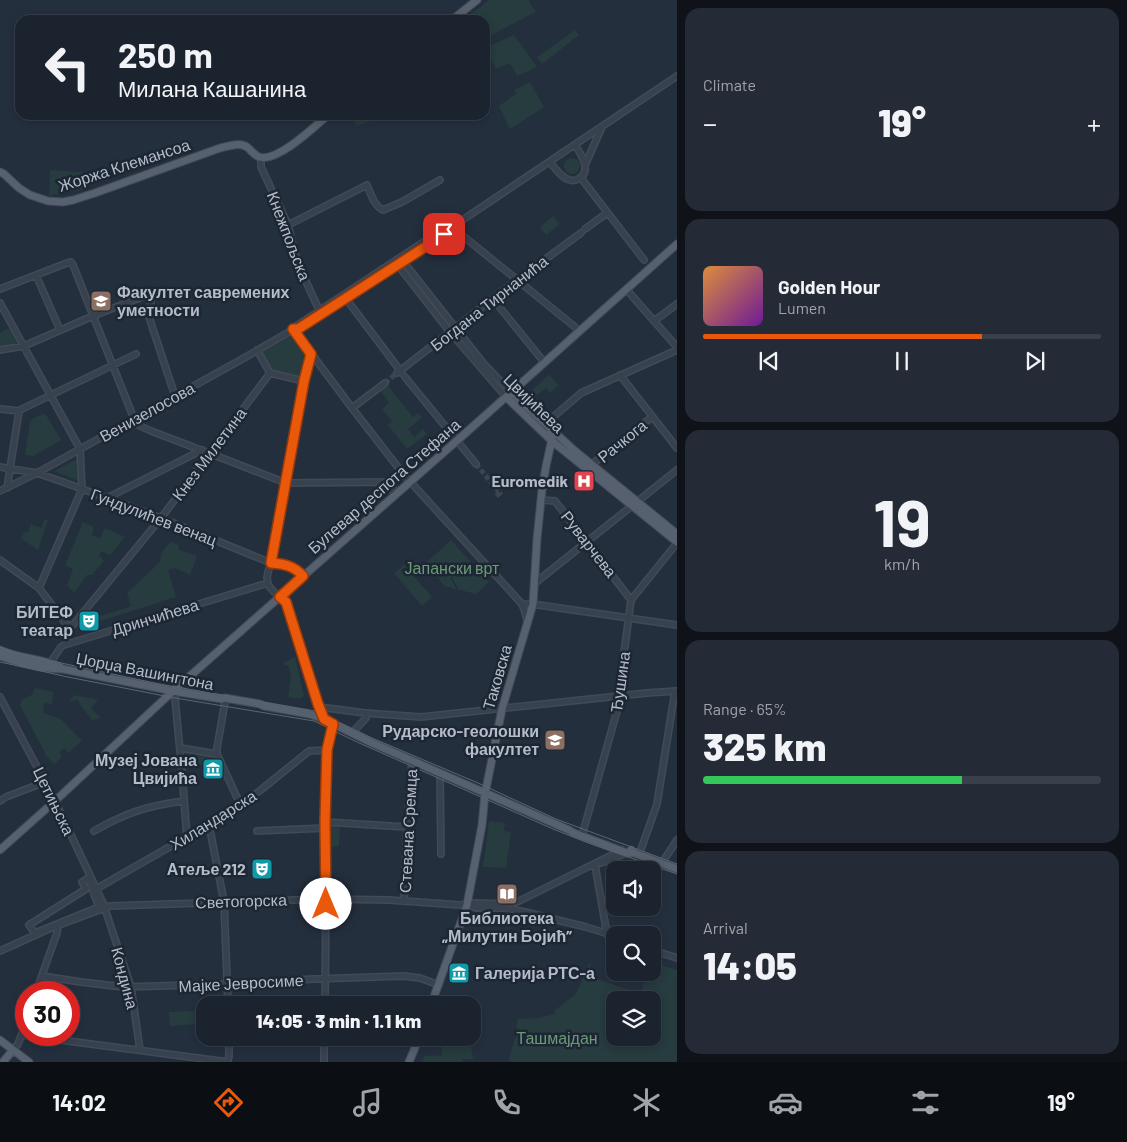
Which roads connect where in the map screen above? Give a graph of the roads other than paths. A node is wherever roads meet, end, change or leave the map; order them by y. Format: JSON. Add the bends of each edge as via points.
{"nodes":[{"id":1,"x":477,"y":0,"type":"edge"},
{"id":2,"x":458,"y":15,"type":"edge"},
{"id":3,"x":677,"y":76,"type":"edge"},
{"id":4,"x":322,"y":120,"type":"edge"},
{"id":5,"x":602,"y":127,"type":"junction"},
{"id":6,"x":575,"y":145,"type":"junction"},
{"id":7,"x":261,"y":157,"type":"junction"},
{"id":8,"x":550,"y":162,"type":"junction"},
{"id":9,"x":585,"y":165,"type":"junction"},
{"id":10,"x":0,"y":172,"type":"edge"},
{"id":11,"x":581,"y":178,"type":"junction"},
{"id":12,"x":440,"y":180,"type":"dead end"},
{"id":13,"x":607,"y":213,"type":"junction"},
{"id":14,"x":288,"y":226,"type":"junction"},
{"id":15,"x":452,"y":227,"type":"junction"},
{"id":16,"x":677,"y":244,"type":"edge"},
{"id":17,"x":402,"y":259,"type":"junction"},
{"id":18,"x":644,"y":260,"type":"dead end"},
{"id":19,"x":396,"y":263,"type":"junction"},
{"id":20,"x":36,"y":275,"type":"junction"},
{"id":21,"x":518,"y":279,"type":"junction"},
{"id":22,"x":0,"y":289,"type":"edge"},
{"id":23,"x":626,"y":289,"type":"junction"},
{"id":24,"x":344,"y":297,"type":"junction"},
{"id":25,"x":494,"y":298,"type":"junction"},
{"id":26,"x":0,"y":303,"type":"edge"},
{"id":27,"x":677,"y":304,"type":"edge"},
{"id":28,"x":320,"y":313,"type":"junction"},
{"id":29,"x":93,"y":316,"type":"junction"},
{"id":30,"x":654,"y":321,"type":"junction"},
{"id":31,"x":575,"y":327,"type":"dead end"},
{"id":32,"x":456,"y":328,"type":"junction"},
{"id":33,"x":293,"y":329,"type":"junction"},
{"id":34,"x":60,"y":330,"type":"junction"},
{"id":35,"x":450,"y":332,"type":"junction"},
{"id":36,"x":24,"y":346,"type":"junction"},
{"id":37,"x":677,"y":349,"type":"edge"},
{"id":38,"x":0,"y":350,"type":"edge"},
{"id":39,"x":257,"y":350,"type":"junction"},
{"id":40,"x":136,"y":354,"type":"dead end"},
{"id":41,"x":311,"y":354,"type":"junction"},
{"id":42,"x":544,"y":362,"type":"junction"},
{"id":43,"x":112,"y":365,"type":"junction"},
{"id":44,"x":270,"y":373,"type":"junction"},
{"id":45,"x":401,"y":374,"type":"junction"},
{"id":46,"x":620,"y":375,"type":"junction"},
{"id":47,"x":304,"y":381,"type":"junction"},
{"id":48,"x":385,"y":383,"type":"tunnel mouth"},
{"id":49,"x":508,"y":395,"type":"junction"},
{"id":50,"x":50,"y":396,"type":"junction"},
{"id":51,"x":175,"y":396,"type":"junction"},
{"id":52,"x":352,"y":408,"type":"junction"},
{"id":53,"x":0,"y":409,"type":"edge"},
{"id":54,"x":19,"y":411,"type":"junction"},
{"id":55,"x":652,"y":417,"type":"junction"},
{"id":56,"x":133,"y":419,"type":"junction"},
{"id":57,"x":551,"y":430,"type":"junction"},
{"id":58,"x":456,"y":441,"type":"junction"},
{"id":59,"x":552,"y":441,"type":"junction"},
{"id":60,"x":563,"y":441,"type":"junction"},
{"id":61,"x":677,"y":448,"type":"edge"},
{"id":62,"x":80,"y":449,"type":"junction"},
{"id":63,"x":202,"y":450,"type":"junction"},
{"id":64,"x":209,"y":453,"type":"junction"},
{"id":65,"x":476,"y":464,"type":"tunnel mouth"},
{"id":66,"x":592,"y":465,"type":"junction"},
{"id":67,"x":0,"y":467,"type":"edge"},
{"id":68,"x":9,"y":468,"type":"junction"},
{"id":69,"x":677,"y":470,"type":"edge"},
{"id":70,"x":37,"y":473,"type":"junction"},
{"id":71,"x":410,"y":481,"type":"junction"},
{"id":72,"x":286,"y":483,"type":"junction"},
{"id":73,"x":7,"y":488,"type":"junction"},
{"id":74,"x":82,"y":489,"type":"junction"},
{"id":75,"x":0,"y":491,"type":"edge"},
{"id":76,"x":393,"y":496,"type":"junction"},
{"id":77,"x":107,"y":498,"type":"junction"},
{"id":78,"x":541,"y":500,"type":"junction"},
{"id":79,"x":635,"y":504,"type":"junction"},
{"id":80,"x":161,"y":518,"type":"junction"},
{"id":81,"x":677,"y":534,"type":"edge"},
{"id":82,"x":587,"y":542,"type":"junction"},
{"id":83,"x":677,"y":543,"type":"edge"},
{"id":84,"x":0,"y":560,"type":"edge"},
{"id":85,"x":271,"y":563,"type":"junction"},
{"id":86,"x":303,"y":576,"type":"junction"},
{"id":87,"x":268,"y":583,"type":"junction"},
{"id":88,"x":535,"y":583,"type":"junction"},
{"id":89,"x":39,"y":588,"type":"junction"},
{"id":90,"x":280,"y":597,"type":"junction"},
{"id":91,"x":631,"y":600,"type":"junction"},
{"id":92,"x":522,"y":604,"type":"junction"},
{"id":93,"x":533,"y":604,"type":"junction"},
{"id":94,"x":628,"y":618,"type":"junction"},
{"id":95,"x":527,"y":624,"type":"junction"},
{"id":96,"x":677,"y":625,"type":"edge"},
{"id":97,"x":0,"y":650,"type":"edge"},
{"id":98,"x":0,"y":656,"type":"edge"},
{"id":99,"x":50,"y":663,"type":"junction"},
{"id":100,"x":38,"y":666,"type":"junction"},
{"id":101,"x":63,"y":669,"type":"junction"},
{"id":102,"x":172,"y":691,"type":"junction"},
{"id":103,"x":676,"y":691,"type":"edge"},
{"id":104,"x":0,"y":697,"type":"edge"},
{"id":105,"x":619,"y":697,"type":"junction"},
{"id":106,"x":223,"y":701,"type":"junction"},
{"id":107,"x":319,"y":706,"type":"junction"},
{"id":108,"x":502,"y":709,"type":"junction"},
{"id":109,"x":367,"y":713,"type":"junction"},
{"id":110,"x":324,"y":719,"type":"junction"},
{"id":111,"x":333,"y":724,"type":"junction"},
{"id":112,"x":352,"y":733,"type":"junction"},
{"id":113,"x":180,"y":748,"type":"junction"},
{"id":114,"x":327,"y":750,"type":"junction"},
{"id":115,"x":217,"y":754,"type":"junction"},
{"id":116,"x":412,"y":760,"type":"junction"},
{"id":117,"x":440,"y":773,"type":"junction"},
{"id":118,"x":45,"y":782,"type":"junction"},
{"id":119,"x":486,"y":794,"type":"junction"},
{"id":120,"x":55,"y":801,"type":"junction"},
{"id":121,"x":184,"y":801,"type":"junction"},
{"id":122,"x":0,"y":802,"type":"edge"},
{"id":123,"x":241,"y":806,"type":"junction"},
{"id":124,"x":325,"y":822,"type":"junction"},
{"id":125,"x":209,"y":824,"type":"junction"},
{"id":126,"x":407,"y":827,"type":"junction"},
{"id":127,"x":325,"y":828,"type":"junction"},
{"id":128,"x":94,"y":830,"type":"dead end"},
{"id":129,"x":569,"y":830,"type":"junction"},
{"id":130,"x":258,"y":831,"type":"dead end"},
{"id":131,"x":583,"y":832,"type":"junction"},
{"id":132,"x":186,"y":838,"type":"junction"},
{"id":133,"x":677,"y":840,"type":"edge"},
{"id":134,"x":0,"y":850,"type":"edge"},
{"id":135,"x":630,"y":853,"type":"junction"},
{"id":136,"x":441,"y":854,"type":"dead end"},
{"id":137,"x":662,"y":863,"type":"junction"},
{"id":138,"x":595,"y":865,"type":"junction"},
{"id":139,"x":677,"y":869,"type":"edge"},
{"id":140,"x":580,"y":871,"type":"junction"},
{"id":141,"x":96,"y":889,"type":"junction"},
{"id":142,"x":326,"y":899,"type":"junction"},
{"id":143,"x":404,"y":901,"type":"junction"},
{"id":144,"x":224,"y":902,"type":"junction"},
{"id":145,"x":516,"y":903,"type":"junction"},
{"id":146,"x":467,"y":905,"type":"junction"},
{"id":147,"x":104,"y":907,"type":"junction"},
{"id":148,"x":504,"y":908,"type":"junction"},
{"id":149,"x":525,"y":912,"type":"junction"},
{"id":150,"x":31,"y":923,"type":"joint"},
{"id":151,"x":58,"y":925,"type":"junction"},
{"id":152,"x":606,"y":928,"type":"edge"},
{"id":153,"x":606,"y":934,"type":"edge"},
{"id":154,"x":0,"y":951,"type":"edge"},
{"id":155,"x":661,"y":953,"type":"edge"},
{"id":156,"x":677,"y":958,"type":"edge"},
{"id":157,"x":42,"y":976,"type":"junction"},
{"id":158,"x":325,"y":978,"type":"junction"},
{"id":159,"x":40,"y":981,"type":"edge"},
{"id":160,"x":227,"y":984,"type":"junction"},
{"id":161,"x":439,"y":985,"type":"junction"},
{"id":162,"x":130,"y":987,"type":"junction"},
{"id":163,"x":228,"y":996,"type":"edge"},
{"id":164,"x":324,"y":996,"type":"edge"},
{"id":165,"x":435,"y":996,"type":"edge"},
{"id":166,"x":0,"y":1040,"type":"edge"},
{"id":167,"x":80,"y":1042,"type":"edge"},
{"id":168,"x":15,"y":1046,"type":"edge"},
{"id":169,"x":229,"y":1046,"type":"edge"},
{"id":170,"x":324,"y":1046,"type":"edge"},
{"id":171,"x":416,"y":1046,"type":"edge"},
{"id":172,"x":13,"y":1050,"type":"junction"},
{"id":173,"x":140,"y":1050,"type":"junction"},
{"id":174,"x":3,"y":1062,"type":"edge"},
{"id":175,"x":29,"y":1062,"type":"edge"},
{"id":176,"x":228,"y":1062,"type":"edge"},
{"id":177,"x":324,"y":1062,"type":"edge"},
{"id":178,"x":409,"y":1062,"type":"edge"}],
"edges":[{"from":1,"to":2,"type":"main road"},
{"from":3,"to":5,"type":"street","name":"Венизелосова"},
{"from":4,"to":7,"type":"main road","via":[[280,152]]},
{"from":5,"to":6,"type":"street","name":"Венизелосова"},
{"from":5,"to":9,"type":"street"},
{"from":6,"to":8,"type":"street","name":"Венизелосова"},
{"from":6,"to":9,"type":"street"},
{"from":7,"to":10,"type":"main road","name":"Жоржа Клемансоа","via":[[243,145],[232,145],[59,202],[30,195]]},
{"from":7,"to":14,"type":"street","name":"Кнежпољска","via":[[260,165]]},
{"from":8,"to":11,"type":"street","via":[[568,179],[575,181]]},
{"from":8,"to":15,"type":"street","name":"Венизелосова"},
{"from":9,"to":11,"type":"street"},
{"from":11,"to":13,"type":"street"},
{"from":12,"to":14,"type":"street","via":[[382,210],[376,206],[367,185]]},
{"from":13,"to":18,"type":"street"},
{"from":13,"to":21,"type":"street","name":"Богдана Тирнанића"},
{"from":14,"to":28,"type":"street","name":"Кнежпољска","via":[[298,264]]},
{"from":15,"to":17,"type":"street","name":"Венизелосова","via":[[428,239]]},
{"from":15,"to":21,"type":"street"},
{"from":16,"to":23,"type":"main road","name":"Булевар деспота Стефана"},
{"from":17,"to":19,"type":"street","name":"Венизелосова"},
{"from":17,"to":32,"type":"street","name":"Цвијићева"},
{"from":19,"to":24,"type":"street","name":"Венизелосова"},
{"from":19,"to":35,"type":"street","name":"Цвијићева"},
{"from":20,"to":22,"type":"street"},
{"from":20,"to":29,"type":"street","via":[[71,262]]},
{"from":20,"to":34,"type":"street"},
{"from":21,"to":25,"type":"street","name":"Богдана Тирнанића"},
{"from":21,"to":31,"type":"street"},
{"from":23,"to":30,"type":"street"},
{"from":23,"to":42,"type":"main road","name":"Булевар деспота Стефана"},
{"from":24,"to":28,"type":"street","name":"Венизелосова"},
{"from":24,"to":45,"type":"street"},
{"from":25,"to":32,"type":"street","name":"Богдана Тирнанића"},
{"from":25,"to":42,"type":"street"},
{"from":26,"to":36,"type":"street"},
{"from":27,"to":30,"type":"street"},
{"from":28,"to":33,"type":"street","name":"Венизелосова"},
{"from":29,"to":34,"type":"street"},
{"from":29,"to":43,"type":"street"},
{"from":29,"to":51,"type":"street","via":[[144,295],[151,297],[149,317]]},
{"from":30,"to":37,"type":"street"},
{"from":32,"to":35,"type":"street","name":"Богдана Тирнанића"},
{"from":32,"to":49,"type":"street","name":"Цвијићева"},
{"from":33,"to":39,"type":"street","name":"Венизелосова"},
{"from":33,"to":41,"type":"street"},
{"from":34,"to":36,"type":"street"},
{"from":35,"to":45,"type":"street","name":"Богдана Тирнанића"},
{"from":35,"to":49,"type":"street","name":"Цвијићева"},
{"from":36,"to":38,"type":"street"},
{"from":36,"to":50,"type":"street"},
{"from":37,"to":46,"type":"street"},
{"from":39,"to":44,"type":"street"},
{"from":39,"to":51,"type":"street","name":"Венизелосова"},
{"from":40,"to":43,"type":"street"},
{"from":41,"to":47,"type":"street"},
{"from":41,"to":52,"type":"street"},
{"from":42,"to":49,"type":"main road","name":"Булевар деспота Стефана"},
{"from":43,"to":50,"type":"street"},
{"from":43,"to":56,"type":"street"},
{"from":44,"to":47,"type":"street"},
{"from":44,"to":64,"type":"street","name":"Кнез Милетина"},
{"from":45,"to":58,"type":"street"},
{"from":46,"to":55,"type":"street"},
{"from":46,"to":57,"type":"street","via":[[581,392],[552,418]]},
{"from":47,"to":72,"type":"street"},
{"from":48,"to":52,"type":"street"},
{"from":49,"to":57,"type":"main road","name":"Цвијићева"},
{"from":49,"to":58,"type":"main road","name":"Булевар деспота Стефана"},
{"from":49,"to":59,"type":"main road","name":"Цвијићева"},
{"from":50,"to":54,"type":"street"},
{"from":50,"to":62,"type":"street"},
{"from":51,"to":56,"type":"street","name":"Венизелосова"},
{"from":52,"to":71,"type":"street"},
{"from":53,"to":54,"type":"street"},
{"from":54,"to":68,"type":"street"},
{"from":55,"to":61,"type":"street"},
{"from":55,"to":66,"type":"street","name":"Рачкога"},
{"from":56,"to":62,"type":"street","name":"Венизелосова"},
{"from":56,"to":63,"type":"street","via":[[139,426]]},
{"from":57,"to":59,"type":"main road","name":"Таковска"},
{"from":57,"to":60,"type":"main road","name":"Цвијићева"},
{"from":58,"to":65,"type":"street"},
{"from":58,"to":71,"type":"main road","name":"Булевар деспота Стефана"},
{"from":59,"to":60,"type":"main road"},
{"from":59,"to":78,"type":"main road","name":"Таковска"},
{"from":59,"to":79,"type":"main road","name":"Цвијићева"},
{"from":60,"to":66,"type":"main road","name":"Цвијићева"},
{"from":62,"to":70,"type":"street","name":"Венизелосова"},
{"from":62,"to":74,"type":"street"},
{"from":63,"to":64,"type":"street"},
{"from":63,"to":77,"type":"street"},
{"from":64,"to":72,"type":"street"},
{"from":64,"to":80,"type":"street","name":"Кнез Милетина"},
{"from":66,"to":79,"type":"main road","name":"Цвијићева"},
{"from":67,"to":68,"type":"street","name":"Гундулићев венац"},
{"from":68,"to":70,"type":"street","name":"Гундулићев венац"},
{"from":68,"to":73,"type":"street"},
{"from":69,"to":79,"type":"street"},
{"from":70,"to":73,"type":"street","name":"Венизелосова"},
{"from":70,"to":74,"type":"street","name":"Гундулићев венац"},
{"from":71,"to":76,"type":"main road","name":"Булевар деспота Стефана"},
{"from":71,"to":92,"type":"street"},
{"from":72,"to":76,"type":"street","via":[[387,482],[394,489]]},
{"from":72,"to":85,"type":"street"},
{"from":73,"to":75,"type":"street","name":"Венизелосова"},
{"from":74,"to":77,"type":"street","name":"Гундулићев венац"},
{"from":74,"to":89,"type":"street"},
{"from":76,"to":86,"type":"main road","name":"Булевар деспота Стефана"},
{"from":77,"to":80,"type":"street","name":"Гундулићев венац"},
{"from":78,"to":82,"type":"street","name":"Руварчева","via":[[555,500]]},
{"from":78,"to":88,"type":"main road","name":"Таковска"},
{"from":79,"to":81,"type":"main road","name":"Цвијићева"},
{"from":79,"to":82,"type":"street"},
{"from":79,"to":83,"type":"main road","name":"Цвијићева"},
{"from":80,"to":85,"type":"street","name":"Гундулићев венац"},
{"from":80,"to":89,"type":"street","name":"Кнез Милетина","via":[[71,626]]},
{"from":82,"to":88,"type":"street"},
{"from":82,"to":91,"type":"street","name":"Руварчева"},
{"from":83,"to":91,"type":"street","name":"Ђушина"},
{"from":84,"to":89,"type":"street"},
{"from":85,"to":86,"type":"street","name":"Гундулићев венац","via":[[291,566]]},
{"from":85,"to":87,"type":"street"},
{"from":86,"to":90,"type":"main road","name":"Булевар деспота Стефана"},
{"from":87,"to":90,"type":"street"},
{"from":87,"to":99,"type":"street","name":"Дринчићева","via":[[64,645]]},
{"from":88,"to":93,"type":"main road","name":"Таковска"},
{"from":90,"to":102,"type":"main road","name":"Булевар деспота Стефана"},
{"from":90,"to":107,"type":"street","via":[[286,602]]},
{"from":91,"to":94,"type":"street","name":"Ђушина"},
{"from":92,"to":93,"type":"street"},
{"from":92,"to":95,"type":"street"},
{"from":93,"to":94,"type":"street"},
{"from":93,"to":95,"type":"main road","name":"Таковска"},
{"from":94,"to":96,"type":"street"},
{"from":94,"to":105,"type":"street","name":"Ђушина"},
{"from":95,"to":108,"type":"main road","name":"Таковска"},
{"from":97,"to":99,"type":"main road","name":"Џорџа Вашингтона"},
{"from":98,"to":100,"type":"main road","name":"Џорџа Вашингтона"},
{"from":99,"to":100,"type":"main road"},
{"from":99,"to":101,"type":"main road","name":"Џорџа Вашингтона"},
{"from":100,"to":101,"type":"main road","name":"Џорџа Вашингтона"},
{"from":101,"to":102,"type":"main road","name":"Џорџа Вашингтона"},
{"from":102,"to":106,"type":"main road","name":"Џорџа Вашингтона"},
{"from":102,"to":113,"type":"street"},
{"from":102,"to":120,"type":"main road","name":"Булевар деспота Стефана"},
{"from":103,"to":105,"type":"street"},
{"from":103,"to":135,"type":"street","via":[[657,804]]},
{"from":104,"to":118,"type":"street","name":"Цетињска"},
{"from":105,"to":108,"type":"street"},
{"from":105,"to":131,"type":"street","name":"Ђушина"},
{"from":106,"to":110,"type":"main road","name":"Џорџа Вашингтона"},
{"from":106,"to":115,"type":"street"},
{"from":107,"to":109,"type":"street"},
{"from":107,"to":110,"type":"street"},
{"from":108,"to":109,"type":"street","via":[[421,717]]},
{"from":108,"to":119,"type":"main road","name":"Таковска"},
{"from":109,"to":112,"type":"street"},
{"from":110,"to":111,"type":"main road","name":"Џорџа Вашингтона"},
{"from":111,"to":112,"type":"main road","name":"Џорџа Вашингтона"},
{"from":111,"to":114,"type":"street"},
{"from":112,"to":116,"type":"main road","name":"Џорџа Вашингтона"},
{"from":113,"to":115,"type":"street"},
{"from":113,"to":121,"type":"street"},
{"from":114,"to":123,"type":"street","name":"Хиландарска","via":[[309,750]]},
{"from":114,"to":124,"type":"street"},
{"from":115,"to":123,"type":"street"},
{"from":116,"to":117,"type":"main road","name":"Џорџа Вашингтона"},
{"from":116,"to":126,"type":"street","name":"Стевана Сремца"},
{"from":117,"to":119,"type":"main road","name":"Џорџа Вашингтона"},
{"from":117,"to":136,"type":"street"},
{"from":118,"to":120,"type":"street","name":"Цетињска"},
{"from":118,"to":122,"type":"street"},
{"from":119,"to":129,"type":"main road","name":"Џорџа Вашингтона"},
{"from":119,"to":146,"type":"main road","name":"Таковска"},
{"from":120,"to":134,"type":"main road","name":"Булевар деспота Стефана"},
{"from":120,"to":141,"type":"street","name":"Цетињска"},
{"from":121,"to":128,"type":"street","via":[[138,811]]},
{"from":121,"to":132,"type":"street"},
{"from":123,"to":125,"type":"street","name":"Хиландарска"},
{"from":124,"to":126,"type":"street"},
{"from":124,"to":127,"type":"street"},
{"from":125,"to":132,"type":"street","name":"Хиландарска"},
{"from":125,"to":144,"type":"street"},
{"from":126,"to":143,"type":"street","name":"Стевана Сремца"},
{"from":127,"to":130,"type":"street"},
{"from":127,"to":142,"type":"street"},
{"from":129,"to":131,"type":"main road"},
{"from":129,"to":135,"type":"main road"},
{"from":131,"to":135,"type":"main road","via":[[628,849]]},
{"from":132,"to":141,"type":"street","name":"Хиландарска"},
{"from":133,"to":137,"type":"street"},
{"from":135,"to":137,"type":"main road"},
{"from":135,"to":138,"type":"street"},
{"from":135,"to":140,"type":"street"},
{"from":137,"to":139,"type":"main road"},
{"from":138,"to":140,"type":"street"},
{"from":138,"to":152,"type":"street"},
{"from":140,"to":145,"type":"street"},
{"from":141,"to":147,"type":"street","name":"Цетињска"},
{"from":142,"to":143,"type":"street","name":"Светогорска"},
{"from":142,"to":144,"type":"street","name":"Светогорска"},
{"from":142,"to":158,"type":"street"},
{"from":143,"to":146,"type":"street","name":"Светогорска"},
{"from":144,"to":147,"type":"street","name":"Светогорска"},
{"from":144,"to":160,"type":"street"},
{"from":145,"to":146,"type":"street"},
{"from":145,"to":148,"type":"street"},
{"from":145,"to":149,"type":"street"},
{"from":146,"to":148,"type":"street"},
{"from":146,"to":161,"type":"main road","name":"Таковска"},
{"from":147,"to":151,"type":"street","name":"Светогорска"},
{"from":147,"to":162,"type":"street","name":"Кондина"},
{"from":148,"to":149,"type":"street"},
{"from":149,"to":153,"type":"street"},
{"from":150,"to":150,"type":"street","via":[[35,933],[99,907],[88,878],[82,882],[86,889]]},
{"from":151,"to":154,"type":"street","name":"Светогорска"},
{"from":151,"to":157,"type":"street"},
{"from":155,"to":156,"type":"street"},
{"from":157,"to":159,"type":"street"},
{"from":157,"to":162,"type":"street","name":"Мајке Јевросиме"},
{"from":158,"to":160,"type":"street","name":"Мајке Јевросиме"},
{"from":158,"to":161,"type":"street","name":"Мајке Јевросиме","via":[[407,976]]},
{"from":158,"to":164,"type":"street"},
{"from":160,"to":162,"type":"street","name":"Мајке Јевросиме"},
{"from":160,"to":163,"type":"street"},
{"from":161,"to":165,"type":"main road","name":"Таковска"},
{"from":162,"to":173,"type":"street","name":"Кондина"},
{"from":166,"to":172,"type":"main road"},
{"from":167,"to":173,"type":"street"},
{"from":168,"to":172,"type":"street"},
{"from":169,"to":176,"type":"street"},
{"from":170,"to":177,"type":"street"},
{"from":171,"to":178,"type":"main road"},
{"from":172,"to":174,"type":"main road"},
{"from":172,"to":175,"type":"main road"},
{"from":173,"to":176,"type":"street"}]}
